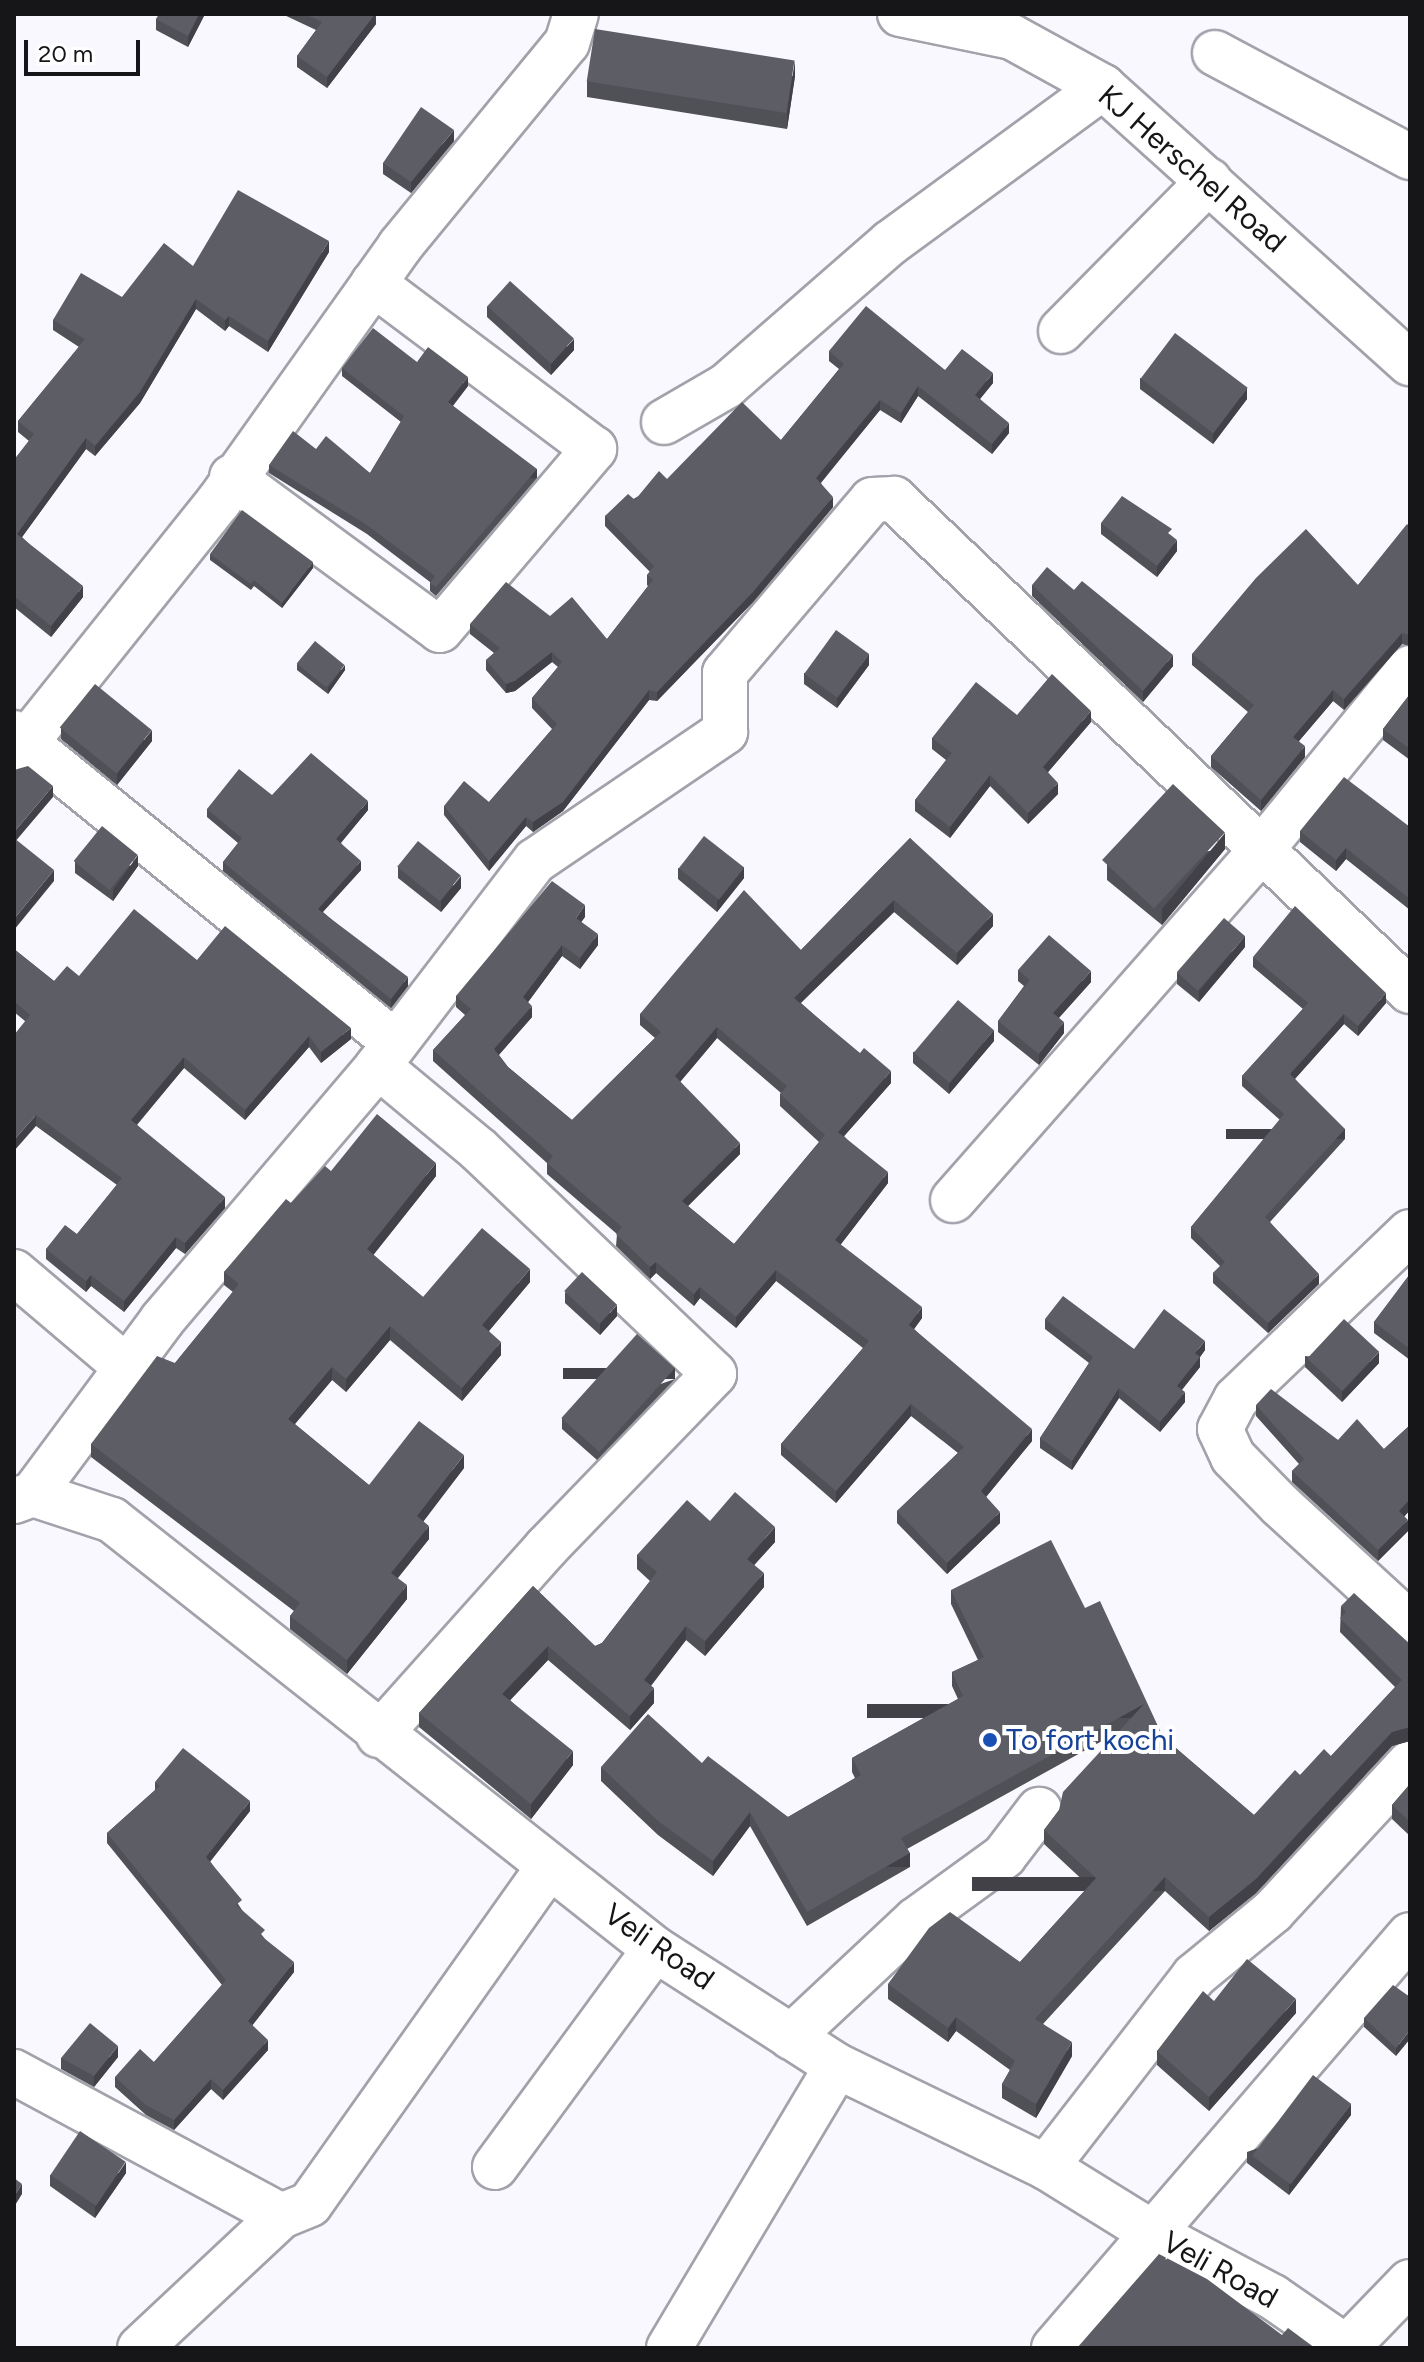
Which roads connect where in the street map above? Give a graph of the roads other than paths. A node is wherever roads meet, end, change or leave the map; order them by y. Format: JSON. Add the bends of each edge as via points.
{"nodes":[{"id":1,"x":576,"y":14,"type":"edge"},
{"id":2,"x":900,"y":14,"type":"edge"},
{"id":3,"x":1215,"y":53,"type":"dead end"},
{"id":4,"x":1103,"y":87,"type":"junction"},
{"id":5,"x":1410,"y":157,"type":"edge"},
{"id":6,"x":1209,"y":181,"type":"junction"},
{"id":7,"x":373,"y":283,"type":"junction"},
{"id":8,"x":1061,"y":331,"type":"dead end"},
{"id":9,"x":1410,"y":363,"type":"edge"},
{"id":10,"x":664,"y":422,"type":"dead end"},
{"id":11,"x":232,"y":477,"type":"junction"},
{"id":12,"x":1410,"y":668,"type":"edge"},
{"id":13,"x":18,"y":744,"type":"edge"},
{"id":14,"x":1262,"y":849,"type":"junction"},
{"id":15,"x":1410,"y":991,"type":"edge"},
{"id":16,"x":386,"y":1054,"type":"junction"},
{"id":17,"x":953,"y":1200,"type":"dead end"},
{"id":18,"x":1410,"y":1232,"type":"edge"},
{"id":19,"x":14,"y":1272,"type":"edge"},
{"id":20,"x":127,"y":1368,"type":"junction"},
{"id":21,"x":24,"y":1497,"type":"edge"},
{"id":22,"x":1404,"y":1606,"type":"edge"},
{"id":23,"x":379,"y":1735,"type":"junction"},
{"id":24,"x":1410,"y":1763,"type":"edge"},
{"id":25,"x":1039,"y":1810,"type":"dead end"},
{"id":26,"x":549,"y":1866,"type":"junction"},
{"id":27,"x":1410,"y":1935,"type":"edge"},
{"id":28,"x":655,"y":1949,"type":"junction"},
{"id":29,"x":791,"y":2037,"type":"junction"},
{"id":30,"x":837,"y":2066,"type":"junction"},
{"id":31,"x":14,"y":2072,"type":"edge"},
{"id":32,"x":495,"y":2167,"type":"dead end"},
{"id":33,"x":1046,"y":2167,"type":"junction"},
{"id":34,"x":281,"y":2216,"type":"junction"},
{"id":35,"x":1154,"y":2234,"type":"junction"},
{"id":36,"x":1410,"y":2282,"type":"edge"},
{"id":37,"x":140,"y":2348,"type":"edge"},
{"id":38,"x":669,"y":2348,"type":"edge"},
{"id":39,"x":1054,"y":2348,"type":"edge"},
{"id":40,"x":1347,"y":2348,"type":"edge"}],
"edges":[{"from":1,"to":7,"type":"street","via":[[567,43]]},
{"from":2,"to":4,"type":"street","name":"KJ Herschel Road","via":[[1012,37]]},
{"from":3,"to":5,"type":"street"},
{"from":4,"to":6,"type":"street","name":"KJ Herschel Road"},
{"from":4,"to":10,"type":"street","via":[[890,243],[726,386]]},
{"from":6,"to":8,"type":"street"},
{"from":6,"to":9,"type":"street","name":"KJ Herschel Road"},
{"from":7,"to":11,"type":"street"},
{"from":7,"to":11,"type":"street","via":[[594,449],[440,630]]},
{"from":11,"to":13,"type":"street","via":[[95,660]]},
{"from":12,"to":14,"type":"street"},
{"from":13,"to":16,"type":"street"},
{"from":14,"to":15,"type":"street"},
{"from":14,"to":16,"type":"street","via":[[894,499],[872,500],[725,673],[725,732],[535,861]]},
{"from":14,"to":17,"type":"street"},
{"from":16,"to":20,"type":"street"},
{"from":16,"to":23,"type":"street","via":[[714,1374],[546,1548]]},
{"from":18,"to":22,"type":"street","via":[[1236,1399],[1220,1429],[1233,1457]]},
{"from":19,"to":20,"type":"street"},
{"from":20,"to":21,"type":"street"},
{"from":21,"to":23,"type":"street","name":"Veli Road","via":[[112,1520]]},
{"from":23,"to":26,"type":"street","name":"Veli Road"},
{"from":24,"to":33,"type":"street","via":[[1273,1911],[1194,1976]]},
{"from":25,"to":29,"type":"street","via":[[1004,1856],[916,1920]]},
{"from":26,"to":28,"type":"street","name":"Veli Road"},
{"from":26,"to":34,"type":"street","via":[[310,2204]]},
{"from":27,"to":35,"type":"street"},
{"from":28,"to":29,"type":"street","name":"Veli Road"},
{"from":28,"to":32,"type":"street"},
{"from":29,"to":30,"type":"street","name":"Veli Road"},
{"from":30,"to":33,"type":"street","name":"Veli Road"},
{"from":30,"to":38,"type":"street"},
{"from":31,"to":34,"type":"street"},
{"from":33,"to":35,"type":"street","name":"Veli Road"},
{"from":34,"to":37,"type":"street"},
{"from":35,"to":39,"type":"street"},
{"from":35,"to":40,"type":"street","name":"Veli Road","via":[[1273,2297]]},
{"from":36,"to":40,"type":"street"}]}
